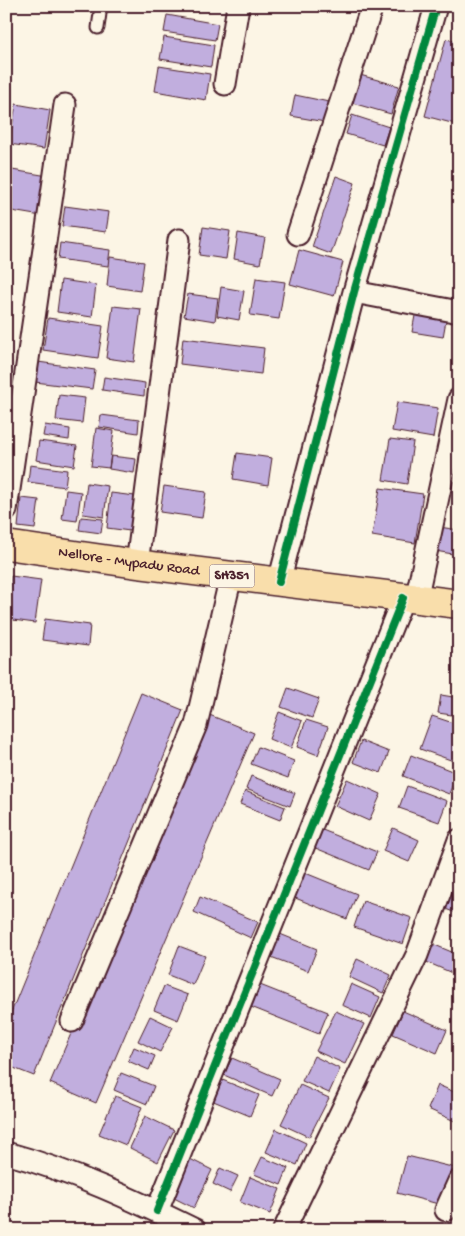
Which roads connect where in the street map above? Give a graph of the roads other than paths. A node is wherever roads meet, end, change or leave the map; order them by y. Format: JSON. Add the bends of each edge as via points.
{"nodes":[{"id":1,"x":101,"y":6,"type":"edge"},
{"id":2,"x":238,"y":6,"type":"edge"},
{"id":3,"x":372,"y":6,"type":"edge"},
{"id":4,"x":436,"y":6,"type":"edge"},
{"id":5,"x":98,"y":28,"type":"dead end"},
{"id":6,"x":225,"y":84,"type":"dead end"},
{"id":7,"x":66,"y":105,"type":"dead end"},
{"id":8,"x":298,"y":234,"type":"dead end"},
{"id":9,"x":179,"y":240,"type":"dead end"},
{"id":10,"x":354,"y":292,"type":"junction"},
{"id":11,"x":459,"y":312,"type":"edge"},
{"id":12,"x":15,"y":398,"type":"edge"},
{"id":13,"x":459,"y":399,"type":"edge"},
{"id":14,"x":10,"y":462,"type":"edge"},
{"id":15,"x":6,"y":510,"type":"edge"},
{"id":16,"x":6,"y":545,"type":"edge"},
{"id":17,"x":137,"y":564,"type":"junction"},
{"id":18,"x":232,"y":576,"type":"junction"},
{"id":19,"x":279,"y":582,"type":"junction"},
{"id":20,"x":410,"y":599,"type":"junction"},
{"id":21,"x":459,"y":604,"type":"edge"},
{"id":22,"x":459,"y":840,"type":"edge"},
{"id":23,"x":72,"y":1021,"type":"dead end"},
{"id":24,"x":6,"y":1153,"type":"edge"},
{"id":25,"x":459,"y":1182,"type":"edge"},
{"id":26,"x":446,"y":1210,"type":"dead end"},
{"id":27,"x":157,"y":1212,"type":"junction"},
{"id":28,"x":195,"y":1230,"type":"edge"},
{"id":29,"x":284,"y":1230,"type":"edge"}],
"edges":[{"from":1,"to":5,"type":"lane"},
{"from":2,"to":6,"type":"street"},
{"from":3,"to":8,"type":"street"},
{"from":4,"to":10,"type":"street"},
{"from":7,"to":12,"type":"street"},
{"from":9,"to":17,"type":"street"},
{"from":10,"to":11,"type":"street"},
{"from":10,"to":19,"type":"street"},
{"from":12,"to":14,"type":"street"},
{"from":13,"to":20,"type":"street"},
{"from":14,"to":15,"type":"street"},
{"from":16,"to":17,"type":"main road","name":"Nellore - Mypadu Road","number":"SH351"},
{"from":17,"to":18,"type":"main road","name":"Nellore - Mypadu Road","number":"SH351"},
{"from":18,"to":19,"type":"main road","name":"Nellore - Mypadu Road","number":"SH351"},
{"from":18,"to":23,"type":"street","via":[[196,725]]},
{"from":19,"to":20,"type":"main road","name":"Nellore - Mypadu Road","number":"SH351"},
{"from":20,"to":21,"type":"main road","name":"Nellore - Mypadu Road","number":"SH351"},
{"from":20,"to":27,"type":"street"},
{"from":22,"to":29,"type":"street","via":[[417,955]]},
{"from":24,"to":27,"type":"street","via":[[121,1194]]},
{"from":25,"to":26,"type":"street"},
{"from":27,"to":28,"type":"street"}]}
